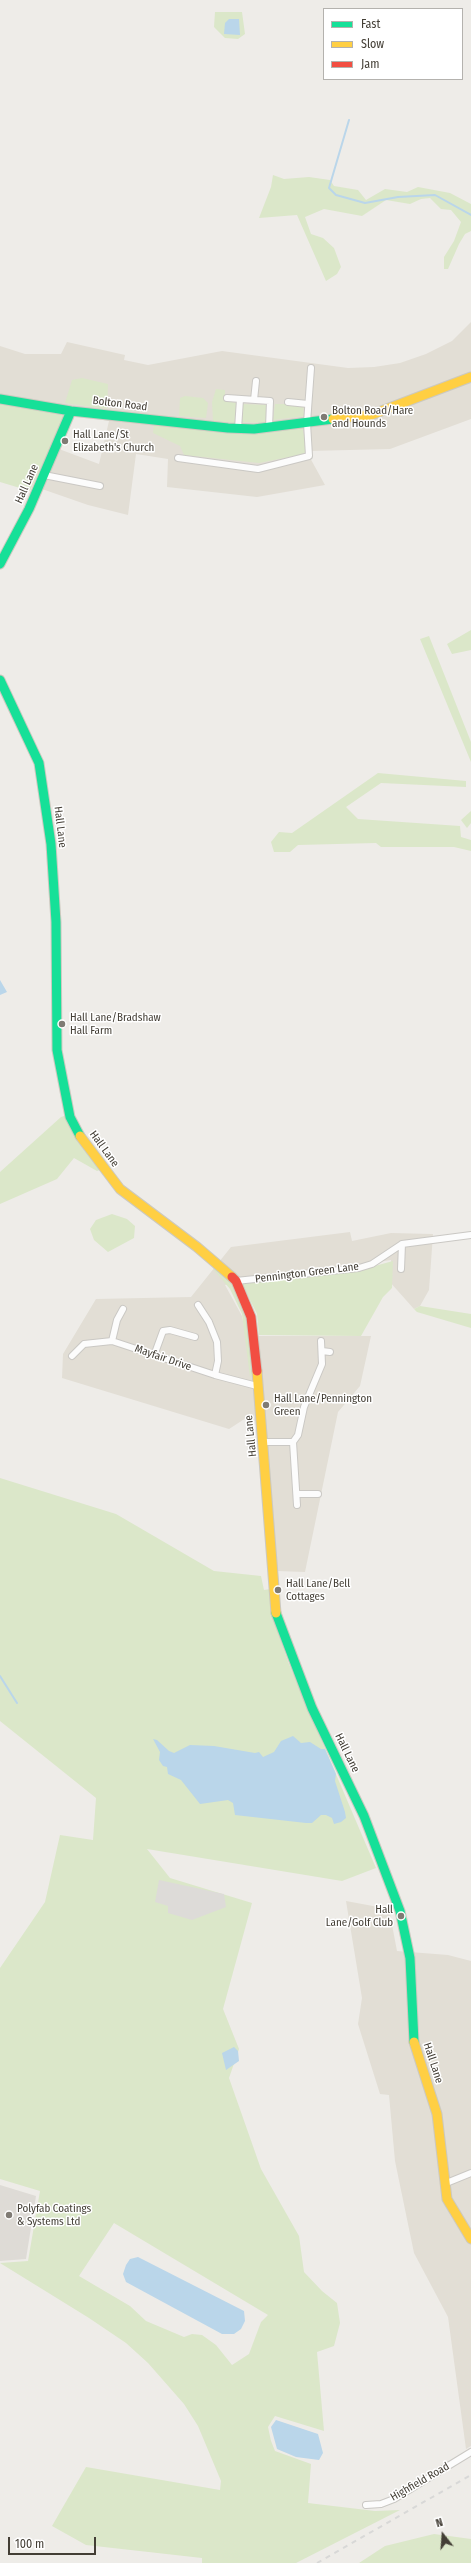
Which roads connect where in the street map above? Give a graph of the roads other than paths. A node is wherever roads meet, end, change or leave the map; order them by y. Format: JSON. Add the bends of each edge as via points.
{"nodes":[{"id":1,"x":311,"y":368,"type":"dead end"},
{"id":2,"x":471,"y":377,"type":"edge"},
{"id":3,"x":256,"y":381,"type":"dead end"},
{"id":4,"x":0,"y":398,"type":"edge"},
{"id":5,"x":227,"y":398,"type":"dead end"},
{"id":6,"x":240,"y":400,"type":"junction"},
{"id":7,"x":254,"y":400,"type":"junction"},
{"id":8,"x":288,"y":402,"type":"dead end"},
{"id":9,"x":308,"y":404,"type":"junction"},
{"id":10,"x":71,"y":411,"type":"junction"},
{"id":11,"x":307,"y":422,"type":"junction"},
{"id":12,"x":269,"y":428,"type":"junction"},
{"id":13,"x":238,"y":429,"type":"junction"},
{"id":14,"x":178,"y":458,"type":"dead end"},
{"id":15,"x":44,"y":475,"type":"junction"},
{"id":16,"x":100,"y":486,"type":"dead end"},
{"id":17,"x":0,"y":564,"type":"edge"},
{"id":18,"x":0,"y":680,"type":"edge"},
{"id":19,"x":471,"y":1236,"type":"edge"},
{"id":20,"x":400,"y":1245,"type":"junction"},
{"id":21,"x":401,"y":1269,"type":"dead end"},
{"id":22,"x":236,"y":1281,"type":"junction"},
{"id":23,"x":198,"y":1305,"type":"dead end"},
{"id":24,"x":123,"y":1309,"type":"dead end"},
{"id":25,"x":194,"y":1337,"type":"dead end"},
{"id":26,"x":112,"y":1341,"type":"junction"},
{"id":27,"x":321,"y":1341,"type":"dead end"},
{"id":28,"x":322,"y":1351,"type":"junction"},
{"id":29,"x":330,"y":1352,"type":"dead end"},
{"id":30,"x":155,"y":1353,"type":"junction"},
{"id":31,"x":72,"y":1356,"type":"dead end"},
{"id":32,"x":215,"y":1375,"type":"junction"},
{"id":33,"x":257,"y":1386,"type":"junction"},
{"id":34,"x":264,"y":1442,"type":"junction"},
{"id":35,"x":293,"y":1442,"type":"junction"},
{"id":36,"x":297,"y":1494,"type":"junction"},
{"id":37,"x":318,"y":1494,"type":"dead end"},
{"id":38,"x":297,"y":1506,"type":"dead end"},
{"id":39,"x":471,"y":2173,"type":"edge"},
{"id":40,"x":444,"y":2184,"type":"junction"},
{"id":41,"x":471,"y":2239,"type":"edge"},
{"id":42,"x":471,"y":2452,"type":"edge"},
{"id":43,"x":366,"y":2505,"type":"dead end"}],
"edges":[{"from":1,"to":9,"type":"street"},
{"from":2,"to":11,"type":"street","name":"Bolton Road","via":[[371,415]]},
{"from":3,"to":7,"type":"street"},
{"from":4,"to":10,"type":"street","name":"Bolton Road"},
{"from":5,"to":6,"type":"street"},
{"from":6,"to":7,"type":"street"},
{"from":6,"to":13,"type":"street"},
{"from":7,"to":12,"type":"street","via":[[270,401]]},
{"from":8,"to":9,"type":"street"},
{"from":9,"to":11,"type":"street"},
{"from":10,"to":13,"type":"street","name":"Bolton Road"},
{"from":10,"to":15,"type":"street","name":"Hall Lane"},
{"from":11,"to":12,"type":"street","name":"Bolton Road"},
{"from":11,"to":14,"type":"street","via":[[309,456],[304,459],[258,469]]},
{"from":12,"to":13,"type":"street","name":"Bolton Road"},
{"from":15,"to":16,"type":"street"},
{"from":15,"to":17,"type":"street","name":"Hall Lane"},
{"from":18,"to":22,"type":"street","name":"Hall Lane","via":[[39,763],[51,844],[56,922],[57,1050],[70,1117],[84,1144],[120,1189],[197,1247]]},
{"from":19,"to":20,"type":"street"},
{"from":20,"to":21,"type":"street"},
{"from":20,"to":22,"type":"street","name":"Pennington Green Lane","via":[[372,1264],[359,1268]]},
{"from":22,"to":33,"type":"street","name":"Hall Lane","via":[[251,1317]]},
{"from":23,"to":32,"type":"street","via":[[210,1322],[217,1342],[218,1361]]},
{"from":24,"to":26,"type":"street","via":[[117,1320]]},
{"from":25,"to":30,"type":"street","via":[[170,1330],[163,1331]]},
{"from":26,"to":30,"type":"street","name":"Mayfair Drive"},
{"from":26,"to":31,"type":"street","name":"Mayfair Drive","via":[[84,1344]]},
{"from":27,"to":28,"type":"street"},
{"from":28,"to":29,"type":"street"},
{"from":28,"to":35,"type":"street","via":[[322,1364],[304,1407],[298,1435]]},
{"from":30,"to":32,"type":"street","name":"Mayfair Drive"},
{"from":32,"to":33,"type":"street","name":"Mayfair Drive"},
{"from":33,"to":34,"type":"street","name":"Hall Lane"},
{"from":34,"to":35,"type":"street"},
{"from":34,"to":40,"type":"street","name":"Hall Lane","via":[[276,1617],[312,1708],[364,1816],[400,1911],[410,1958],[413,2038],[437,2114]]},
{"from":35,"to":36,"type":"street"},
{"from":36,"to":37,"type":"street"},
{"from":36,"to":38,"type":"street"},
{"from":39,"to":40,"type":"street"},
{"from":40,"to":41,"type":"street","name":"Hall Lane","via":[[447,2199]]},
{"from":42,"to":43,"type":"street","name":"Highfield Road","via":[[394,2499],[381,2504]]}]}
